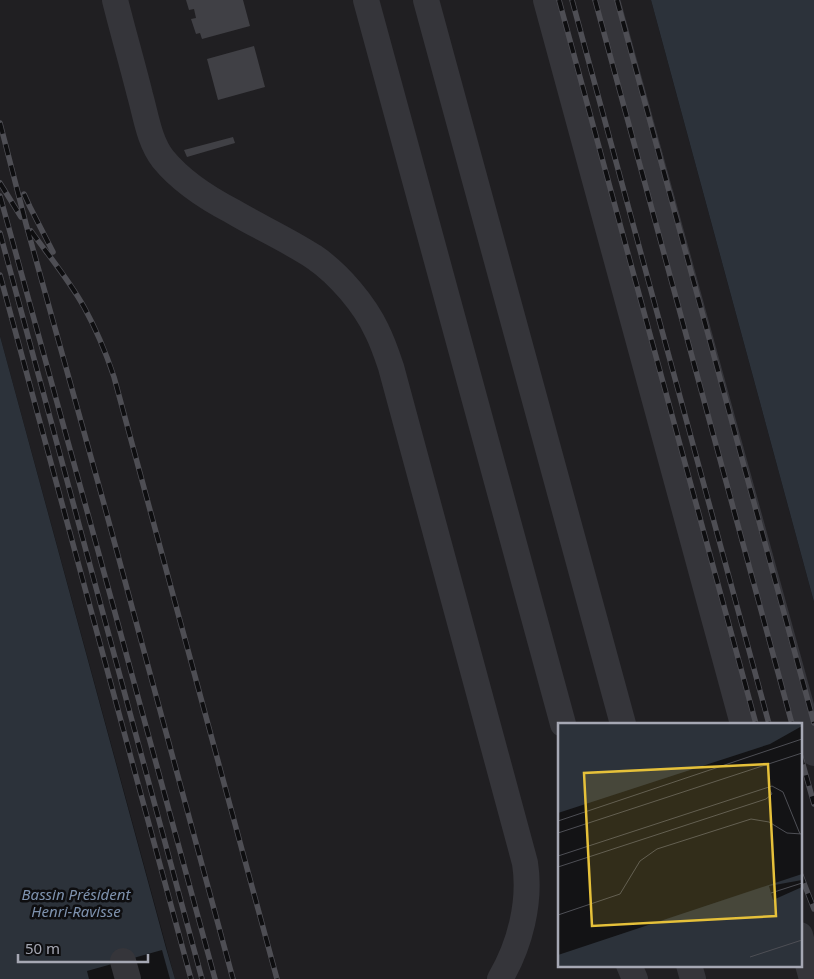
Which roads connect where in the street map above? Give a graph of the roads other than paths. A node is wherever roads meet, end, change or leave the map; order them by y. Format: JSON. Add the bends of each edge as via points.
{"nodes":[{"id":1,"x":114,"y":0,"type":"edge"},
{"id":2,"x":366,"y":0,"type":"edge"},
{"id":3,"x":426,"y":0,"type":"edge"},
{"id":4,"x":546,"y":0,"type":"edge"},
{"id":5,"x":608,"y":0,"type":"edge"},
{"id":6,"x":563,"y":723,"type":"edge"},
{"id":7,"x":623,"y":723,"type":"edge"},
{"id":8,"x":743,"y":723,"type":"edge"},
{"id":9,"x":814,"y":753,"type":"edge"},
{"id":10,"x":802,"y":942,"type":"edge"},
{"id":11,"x":629,"y":966,"type":"edge"},
{"id":12,"x":500,"y":979,"type":"edge"},
{"id":13,"x":634,"y":979,"type":"edge"},
{"id":14,"x":812,"y":979,"type":"edge"}],
"edges":[{"from":1,"to":12,"type":"lane","via":[[150,132],[162,157],[172,169],[213,200],[298,247],[332,271],[359,301],[385,349],[525,863],[527,885],[521,926]]},
{"from":2,"to":6,"type":"lane"},
{"from":3,"to":7,"type":"lane"},
{"from":4,"to":8,"type":"lane"},
{"from":5,"to":9,"type":"lane"},
{"from":10,"to":14,"type":"lane"},
{"from":11,"to":13,"type":"lane"}]}
